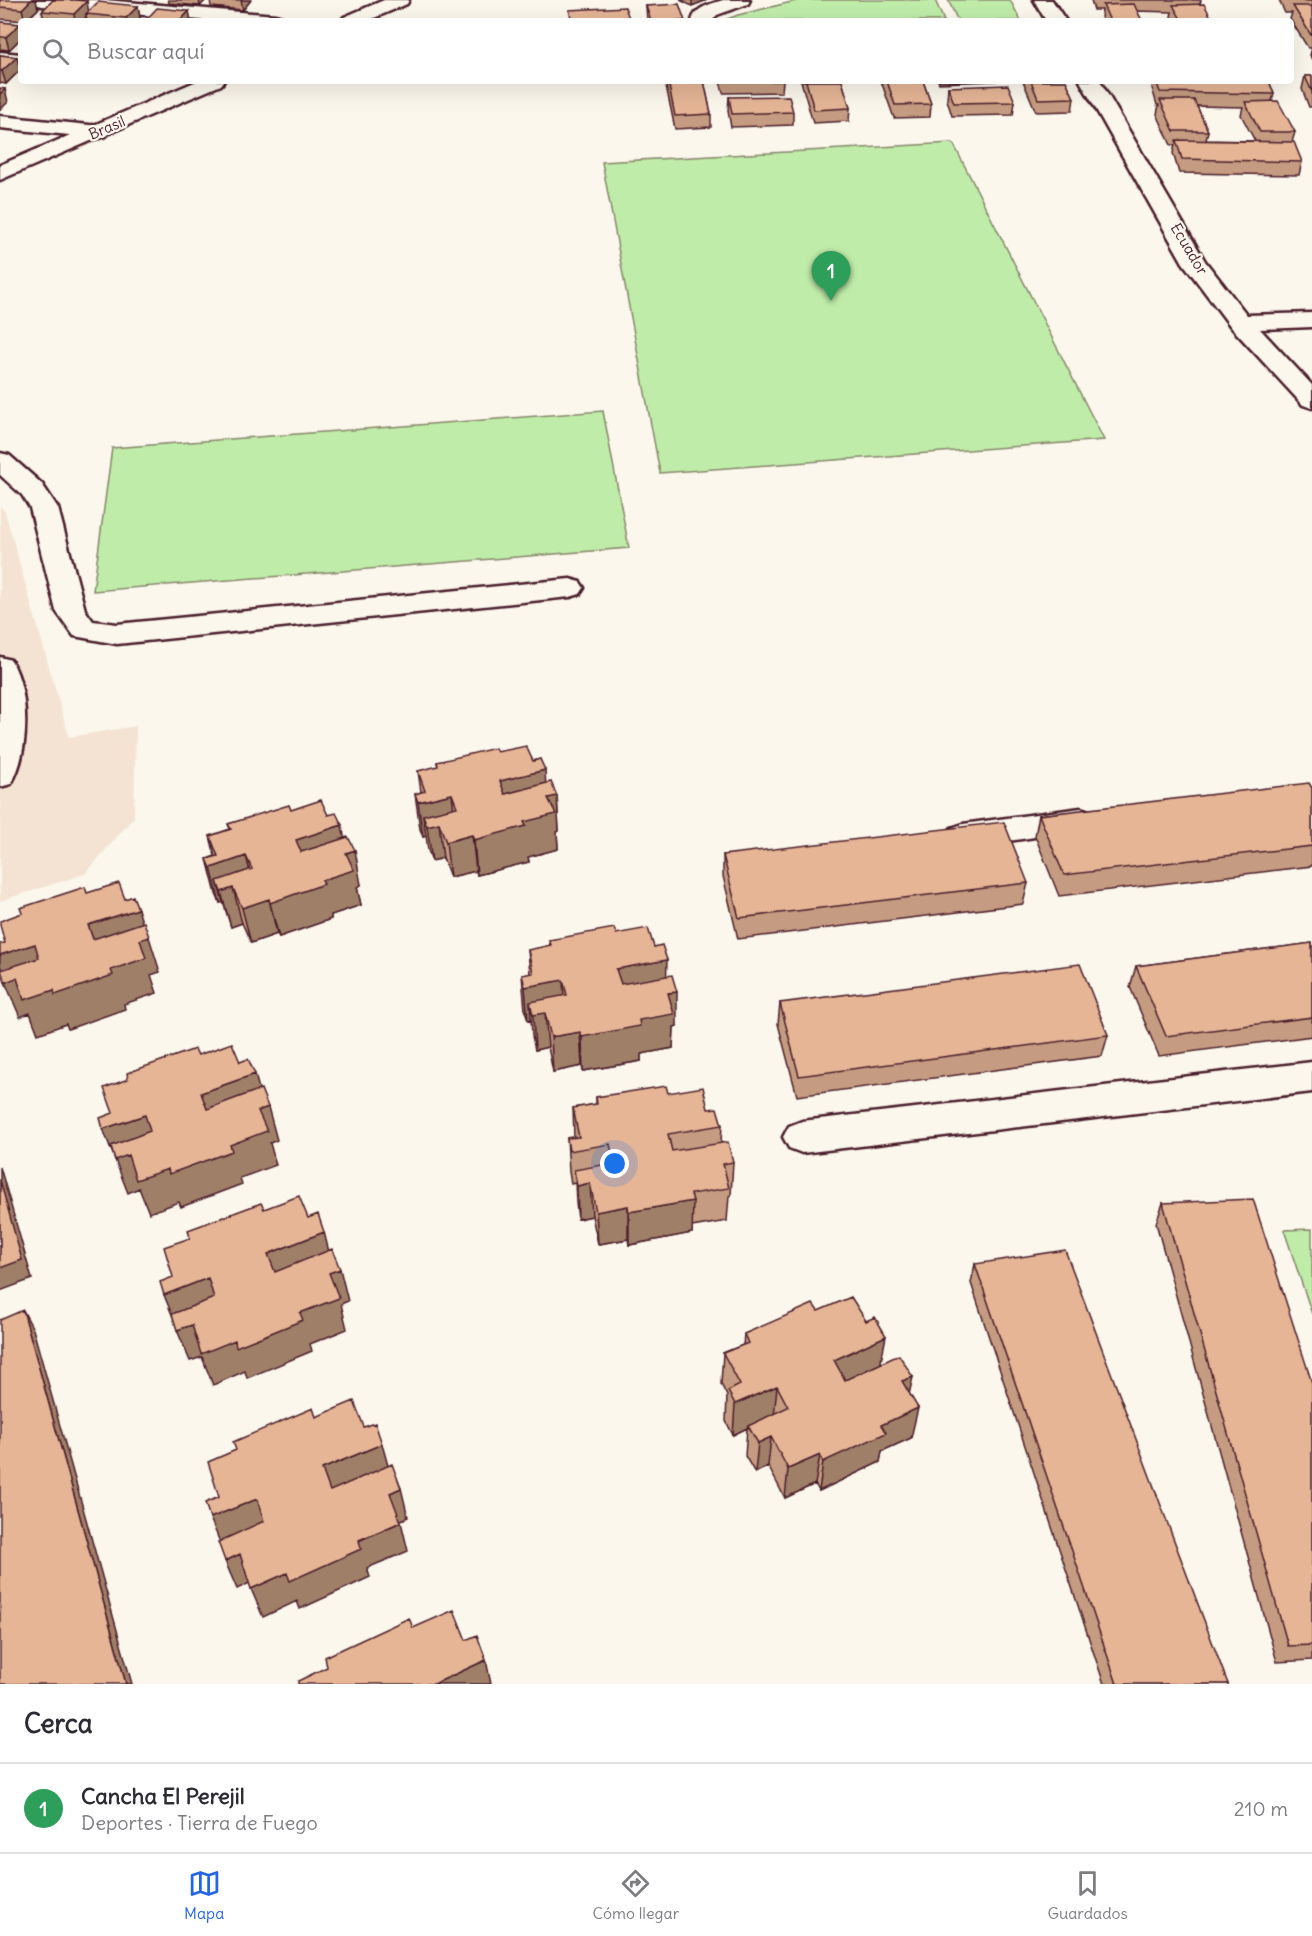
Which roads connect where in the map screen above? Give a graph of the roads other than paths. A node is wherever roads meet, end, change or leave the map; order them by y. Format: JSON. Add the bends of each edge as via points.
{"nodes":[{"id":1,"x":42,"y":0,"type":"edge"},
{"id":2,"x":400,"y":0,"type":"edge"},
{"id":3,"x":741,"y":0,"type":"edge"},
{"id":4,"x":1043,"y":0,"type":"edge"},
{"id":5,"x":242,"y":18,"type":"edge"},
{"id":6,"x":358,"y":18,"type":"edge"},
{"id":7,"x":702,"y":18,"type":"edge"},
{"id":8,"x":1054,"y":18,"type":"edge"},
{"id":9,"x":0,"y":58,"type":"edge"},
{"id":10,"x":18,"y":60,"type":"edge"},
{"id":11,"x":207,"y":84,"type":"edge"},
{"id":12,"x":1092,"y":84,"type":"edge"},
{"id":13,"x":0,"y":122,"type":"edge"},
{"id":14,"x":99,"y":132,"type":"junction"},
{"id":15,"x":0,"y":173,"type":"edge"},
{"id":16,"x":1312,"y":320,"type":"edge"},
{"id":17,"x":1240,"y":322,"type":"junction"},
{"id":18,"x":1312,"y":400,"type":"edge"},
{"id":19,"x":0,"y":461,"type":"edge"},
{"id":20,"x":570,"y":588,"type":"dead end"},
{"id":21,"x":0,"y":667,"type":"edge"},
{"id":22,"x":0,"y":776,"type":"edge"},
{"id":23,"x":1110,"y":816,"type":"edge"},
{"id":24,"x":932,"y":840,"type":"edge"},
{"id":25,"x":1312,"y":1077,"type":"edge"},
{"id":26,"x":802,"y":1137,"type":"dead end"}],
"edges":[{"from":1,"to":5,"type":"street"},
{"from":2,"to":6,"type":"street"},
{"from":3,"to":7,"type":"street","via":[[710,11]]},
{"from":4,"to":8,"type":"street"},
{"from":9,"to":10,"type":"street"},
{"from":11,"to":14,"type":"street","name":"Brasil"},
{"from":12,"to":17,"type":"street","name":"Ecuador","via":[[1195,263]]},
{"from":13,"to":14,"type":"street"},
{"from":14,"to":15,"type":"street","name":"Brasil"},
{"from":16,"to":17,"type":"street"},
{"from":17,"to":18,"type":"street","name":"Ecuador"},
{"from":19,"to":20,"type":"street","via":[[32,490],[44,508],[71,611],[84,629],[117,634]]},
{"from":21,"to":22,"type":"street","via":[[10,710],[8,758]]},
{"from":23,"to":24,"type":"street"},
{"from":25,"to":26,"type":"street"}]}
